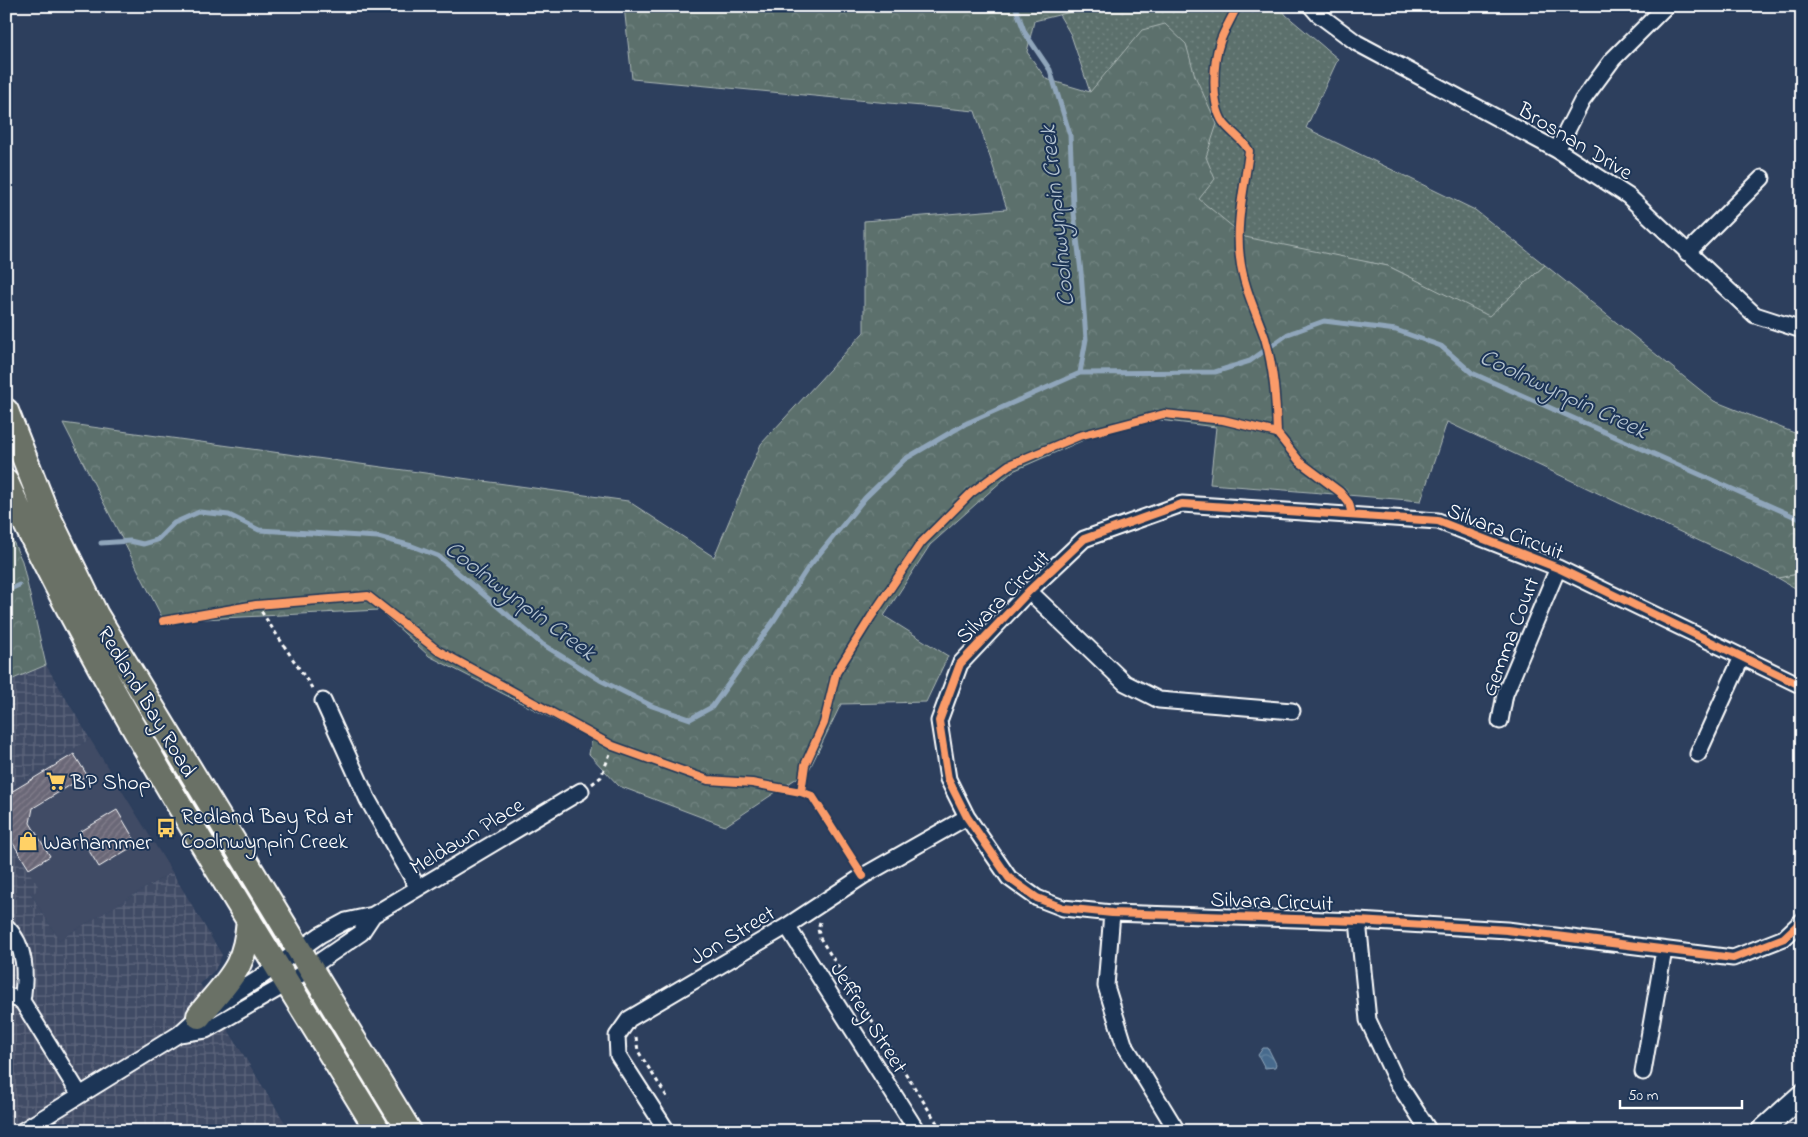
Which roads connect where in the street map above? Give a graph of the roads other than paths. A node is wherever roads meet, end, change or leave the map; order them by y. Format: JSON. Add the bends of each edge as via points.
{"nodes":[{"id":1,"x":1311,"y":6,"type":"edge"},
{"id":2,"x":1666,"y":6,"type":"edge"},
{"id":3,"x":1557,"y":150,"type":"junction"},
{"id":4,"x":1762,"y":178,"type":"dead end"},
{"id":5,"x":1687,"y":253,"type":"junction"},
{"id":6,"x":1802,"y":330,"type":"edge"},
{"id":7,"x":6,"y":411,"type":"edge"},
{"id":8,"x":6,"y":482,"type":"edge"},
{"id":9,"x":1558,"y":568,"type":"junction"},
{"id":10,"x":1029,"y":591,"type":"junction"},
{"id":11,"x":1742,"y":656,"type":"junction"},
{"id":12,"x":1802,"y":686,"type":"edge"},
{"id":13,"x":323,"y":701,"type":"road end"},
{"id":14,"x":1292,"y":711,"type":"dead end"},
{"id":15,"x":1500,"y":720,"type":"dead end"},
{"id":16,"x":1698,"y":754,"type":"dead end"},
{"id":17,"x":581,"y":791,"type":"road end"},
{"id":18,"x":967,"y":818,"type":"junction"},
{"id":19,"x":418,"y":888,"type":"junction"},
{"id":20,"x":1112,"y":912,"type":"junction"},
{"id":21,"x":373,"y":915,"type":"junction"},
{"id":22,"x":249,"y":920,"type":"junction"},
{"id":23,"x":1358,"y":921,"type":"junction"},
{"id":24,"x":1802,"y":921,"type":"edge"},
{"id":25,"x":6,"y":926,"type":"edge"},
{"id":26,"x":787,"y":926,"type":"junction"},
{"id":27,"x":1664,"y":950,"type":"junction"},
{"id":28,"x":305,"y":959,"type":"junction"},
{"id":29,"x":283,"y":974,"type":"junction"},
{"id":30,"x":6,"y":995,"type":"edge"},
{"id":31,"x":22,"y":1001,"type":"junction"},
{"id":32,"x":198,"y":1016,"type":"junction"},
{"id":33,"x":179,"y":1034,"type":"junction"},
{"id":34,"x":1643,"y":1072,"type":"dead end"},
{"id":35,"x":80,"y":1095,"type":"junction"},
{"id":36,"x":1802,"y":1095,"type":"edge"},
{"id":37,"x":22,"y":1131,"type":"edge"},
{"id":38,"x":378,"y":1131,"type":"edge"},
{"id":39,"x":409,"y":1131,"type":"edge"},
{"id":40,"x":667,"y":1131,"type":"edge"},
{"id":41,"x":917,"y":1131,"type":"edge"},
{"id":42,"x":1178,"y":1131,"type":"edge"},
{"id":43,"x":1430,"y":1131,"type":"edge"},
{"id":44,"x":1762,"y":1131,"type":"edge"}],
"edges":[{"from":1,"to":3,"type":"street","name":"Brosnan Drive","via":[[1357,43]]},
{"from":2,"to":3,"type":"street","via":[[1614,59],[1582,101]]},
{"from":3,"to":5,"type":"street","name":"Brosnan Drive","via":[[1628,196]]},
{"from":4,"to":5,"type":"street"},
{"from":5,"to":6,"type":"street","name":"Brosnan Drive","via":[[1755,315]]},
{"from":7,"to":28,"type":"main road","name":"Redland Bay Road","via":[[45,510],[96,614]]},
{"from":8,"to":22,"type":"main road","name":"Redland Bay Road","via":[[81,633],[200,843]]},
{"from":9,"to":10,"type":"street","name":"Silvara Circuit","via":[[1438,521],[1182,504],[1084,539]]},
{"from":9,"to":11,"type":"street","name":"Silvara Circuit"},
{"from":9,"to":15,"type":"street","name":"Gemma Court","via":[[1506,694]]},
{"from":10,"to":14,"type":"street","via":[[1125,683],[1159,700]]},
{"from":10,"to":18,"type":"street","name":"Silvara Circuit","via":[[960,664],[938,721],[948,779]]},
{"from":11,"to":12,"type":"street","name":"Silvara Circuit"},
{"from":11,"to":16,"type":"street"},
{"from":13,"to":19,"type":"street","via":[[368,800]]},
{"from":17,"to":19,"type":"street","name":"Meldawn Place"},
{"from":18,"to":20,"type":"street","name":"Silvara Circuit","via":[[1009,878],[1037,898],[1063,908]]},
{"from":18,"to":26,"type":"street","name":"Jon Street","via":[[863,876]]},
{"from":19,"to":21,"type":"street","name":"Meldawn Place"},
{"from":20,"to":23,"type":"street","name":"Silvara Circuit"},
{"from":20,"to":42,"type":"street","via":[[1106,986],[1124,1044]]},
{"from":21,"to":28,"type":"street","name":"Meldawn Place","via":[[361,933]]},
{"from":21,"to":28,"type":"street","name":"Meldawn Place","via":[[346,921],[320,935]]},
{"from":22,"to":29,"type":"main road","name":"Redland Bay Road"},
{"from":22,"to":32,"type":"main road","via":[[245,951],[240,962],[232,977]]},
{"from":23,"to":27,"type":"street","name":"Silvara Circuit","via":[[1508,930]]},
{"from":23,"to":43,"type":"street","via":[[1368,1020],[1396,1080]]},
{"from":24,"to":27,"type":"street","name":"Silvara Circuit","via":[[1784,938],[1733,958]]},
{"from":25,"to":31,"type":"street","via":[[18,943],[26,971]]},
{"from":26,"to":40,"type":"street","name":"Jon Street","via":[[629,1019],[617,1036],[618,1054]]},
{"from":26,"to":41,"type":"street","name":"Jeffrey Street"},
{"from":27,"to":34,"type":"street"},
{"from":28,"to":29,"type":"street"},
{"from":28,"to":29,"type":"street"},
{"from":28,"to":39,"type":"main road","name":"Redland Bay Road"},
{"from":29,"to":32,"type":"street"},
{"from":29,"to":33,"type":"street","via":[[206,1030]]},
{"from":29,"to":38,"type":"main road","name":"Redland Bay Road"},
{"from":30,"to":31,"type":"street"},
{"from":31,"to":35,"type":"street"},
{"from":32,"to":33,"type":"street"},
{"from":33,"to":35,"type":"street"},
{"from":35,"to":37,"type":"street"},
{"from":36,"to":44,"type":"main road"}]}
